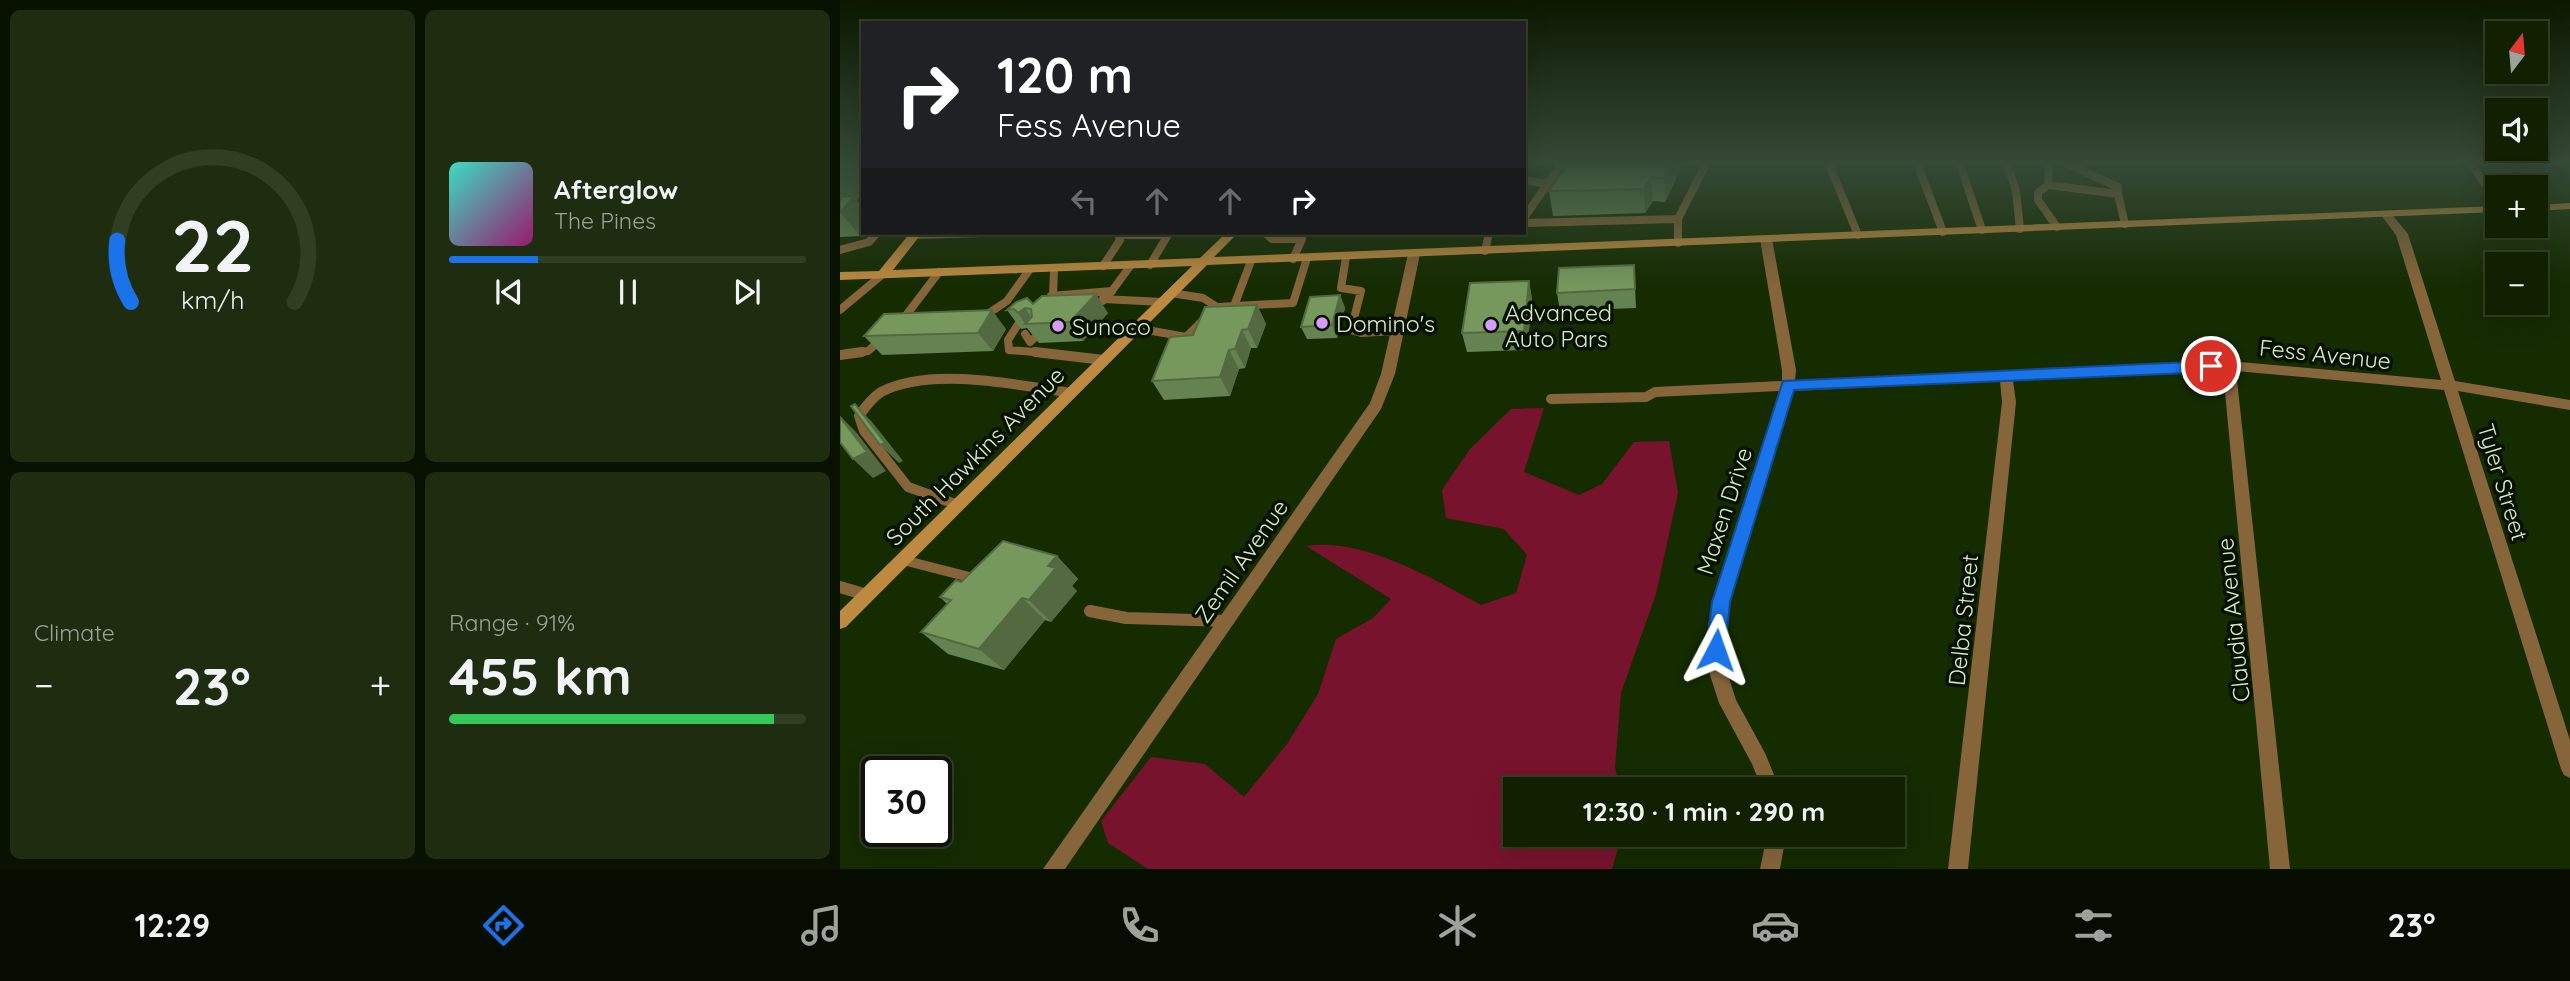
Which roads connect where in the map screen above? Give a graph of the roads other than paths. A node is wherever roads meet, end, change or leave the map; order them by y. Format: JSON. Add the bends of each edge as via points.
{"nodes":[{"id":1,"x":1685,"y":205,"type":"edge"},
{"id":2,"x":1846,"y":205,"type":"edge"},
{"id":3,"x":1933,"y":205,"type":"edge"},
{"id":4,"x":1974,"y":205,"type":"edge"},
{"id":5,"x":2017,"y":205,"type":"edge"},
{"id":6,"x":2041,"y":205,"type":"edge"},
{"id":7,"x":2120,"y":205,"type":"edge"},
{"id":8,"x":2570,"y":206,"type":"edge"},
{"id":9,"x":2548,"y":207,"type":"edge"},
{"id":10,"x":2485,"y":210,"type":"edge"},
{"id":11,"x":2386,"y":214,"type":"junction"},
{"id":12,"x":1678,"y":219,"type":"junction"},
{"id":13,"x":1526,"y":220,"type":"edge"},
{"id":14,"x":2125,"y":224,"type":"junction"},
{"id":15,"x":2057,"y":227,"type":"junction"},
{"id":16,"x":2020,"y":229,"type":"junction"},
{"id":17,"x":1982,"y":230,"type":"junction"},
{"id":18,"x":1943,"y":232,"type":"junction"},
{"id":19,"x":875,"y":235,"type":"edge"},
{"id":20,"x":914,"y":235,"type":"edge"},
{"id":21,"x":1119,"y":235,"type":"edge"},
{"id":22,"x":1167,"y":235,"type":"edge"},
{"id":23,"x":1230,"y":235,"type":"edge"},
{"id":24,"x":1489,"y":235,"type":"edge"},
{"id":25,"x":1858,"y":235,"type":"junction"},
{"id":26,"x":1268,"y":236,"type":"edge"},
{"id":27,"x":1766,"y":239,"type":"junction"},
{"id":28,"x":1678,"y":243,"type":"junction"},
{"id":29,"x":840,"y":250,"type":"edge"},
{"id":30,"x":1485,"y":251,"type":"junction"},
{"id":31,"x":1414,"y":254,"type":"junction"},
{"id":32,"x":1346,"y":257,"type":"junction"},
{"id":33,"x":1307,"y":258,"type":"junction"},
{"id":34,"x":1293,"y":259,"type":"junction"},
{"id":35,"x":1251,"y":261,"type":"junction"},
{"id":36,"x":1202,"y":263,"type":"junction"},
{"id":37,"x":1131,"y":265,"type":"junction"},
{"id":38,"x":1150,"y":265,"type":"junction"},
{"id":39,"x":1103,"y":266,"type":"junction"},
{"id":40,"x":1054,"y":268,"type":"junction"},
{"id":41,"x":1030,"y":269,"type":"junction"},
{"id":42,"x":939,"y":272,"type":"junction"},
{"id":43,"x":883,"y":274,"type":"junction"},
{"id":44,"x":840,"y":276,"type":"edge"},
{"id":45,"x":1107,"y":297,"type":"junction"},
{"id":46,"x":1166,"y":298,"type":"junction"},
{"id":47,"x":1091,"y":301,"type":"edge"},
{"id":48,"x":1062,"y":302,"type":"junction"},
{"id":49,"x":1234,"y":306,"type":"junction"},
{"id":50,"x":1217,"y":307,"type":"junction"},
{"id":51,"x":840,"y":310,"type":"edge"},
{"id":52,"x":1031,"y":311,"type":"edge"},
{"id":53,"x":974,"y":318,"type":"edge"},
{"id":54,"x":902,"y":320,"type":"junction"},
{"id":55,"x":914,"y":320,"type":"edge"},
{"id":56,"x":1136,"y":328,"type":"junction"},
{"id":57,"x":1396,"y":331,"type":"junction"},
{"id":58,"x":1040,"y":333,"type":"edge"},
{"id":59,"x":1027,"y":342,"type":"junction"},
{"id":60,"x":840,"y":355,"type":"edge"},
{"id":61,"x":1104,"y":360,"type":"junction"},
{"id":62,"x":2229,"y":366,"type":"junction"},
{"id":63,"x":2006,"y":375,"type":"junction"},
{"id":64,"x":1788,"y":384,"type":"junction"},
{"id":65,"x":2450,"y":387,"type":"junction"},
{"id":66,"x":1070,"y":393,"type":"junction"},
{"id":67,"x":1655,"y":393,"type":"joint"},
{"id":68,"x":1551,"y":399,"type":"dead end"},
{"id":69,"x":2570,"y":405,"type":"edge"},
{"id":70,"x":958,"y":505,"type":"junction"},
{"id":71,"x":903,"y":560,"type":"junction"},
{"id":72,"x":984,"y":581,"type":"edge"},
{"id":73,"x":840,"y":587,"type":"edge"},
{"id":74,"x":867,"y":596,"type":"junction"},
{"id":75,"x":1090,"y":611,"type":"dead end"},
{"id":76,"x":1227,"y":621,"type":"junction"},
{"id":77,"x":840,"y":622,"type":"edge"},
{"id":78,"x":2570,"y":769,"type":"edge"},
{"id":79,"x":1766,"y":777,"type":"edge"},
{"id":80,"x":1774,"y":847,"type":"edge"},
{"id":81,"x":1053,"y":869,"type":"edge"},
{"id":82,"x":1770,"y":869,"type":"edge"},
{"id":83,"x":1958,"y":869,"type":"edge"},
{"id":84,"x":2280,"y":869,"type":"edge"}],
"edges":[{"from":1,"to":12,"type":"lane"},
{"from":2,"to":25,"type":"lane"},
{"from":3,"to":18,"type":"lane"},
{"from":4,"to":17,"type":"lane"},
{"from":5,"to":16,"type":"lane"},
{"from":6,"to":15,"type":"lane"},
{"from":7,"to":14,"type":"lane"},
{"from":8,"to":9,"type":"main road"},
{"from":10,"to":11,"type":"main road"},
{"from":11,"to":14,"type":"main road"},
{"from":11,"to":65,"type":"street","name":"Tyler Street","via":[[2402,234]]},
{"from":12,"to":13,"type":"lane"},
{"from":12,"to":28,"type":"lane"},
{"from":14,"to":15,"type":"main road"},
{"from":15,"to":16,"type":"main road"},
{"from":16,"to":17,"type":"main road"},
{"from":17,"to":18,"type":"main road"},
{"from":18,"to":25,"type":"main road"},
{"from":19,"to":29,"type":"lane","via":[[869,242]]},
{"from":20,"to":43,"type":"main road"},
{"from":21,"to":39,"type":"lane"},
{"from":22,"to":38,"type":"lane"},
{"from":23,"to":36,"type":"main road","name":"South Hawkins Avenue"},
{"from":24,"to":30,"type":"lane"},
{"from":25,"to":27,"type":"main road"},
{"from":26,"to":34,"type":"lane","via":[[1302,239]]},
{"from":27,"to":28,"type":"main road"},
{"from":27,"to":64,"type":"street","name":"Maxen Drive"},
{"from":28,"to":30,"type":"main road"},
{"from":30,"to":31,"type":"main road"},
{"from":31,"to":32,"type":"main road"},
{"from":31,"to":57,"type":"street","name":"Zemil Avenue"},
{"from":32,"to":33,"type":"main road"},
{"from":32,"to":57,"type":"lane","via":[[1341,288],[1361,291],[1351,330]]},
{"from":33,"to":34,"type":"main road"},
{"from":33,"to":49,"type":"lane","via":[[1293,303]]},
{"from":34,"to":35,"type":"main road"},
{"from":35,"to":36,"type":"main road"},
{"from":35,"to":49,"type":"lane"},
{"from":36,"to":38,"type":"main road"},
{"from":36,"to":46,"type":"main road","name":"South Hawkins Avenue"},
{"from":37,"to":38,"type":"main road"},
{"from":37,"to":39,"type":"main road"},
{"from":37,"to":45,"type":"lane"},
{"from":39,"to":40,"type":"main road"},
{"from":40,"to":41,"type":"main road"},
{"from":40,"to":48,"type":"lane"},
{"from":41,"to":42,"type":"main road"},
{"from":41,"to":53,"type":"lane","via":[[999,309]]},
{"from":42,"to":43,"type":"main road"},
{"from":42,"to":54,"type":"lane"},
{"from":43,"to":44,"type":"main road"},
{"from":43,"to":51,"type":"lane"},
{"from":45,"to":46,"type":"lane"},
{"from":45,"to":47,"type":"lane"},
{"from":45,"to":48,"type":"lane"},
{"from":45,"to":48,"type":"lane","via":[[1090,307]]},
{"from":46,"to":50,"type":"lane","via":[[1203,298]]},
{"from":46,"to":56,"type":"main road","name":"South Hawkins Avenue"},
{"from":49,"to":50,"type":"lane"},
{"from":50,"to":56,"type":"lane","via":[[1186,337]]},
{"from":52,"to":59,"type":"lane","via":[[1021,318],[1007,347]]},
{"from":54,"to":55,"type":"lane"},
{"from":54,"to":60,"type":"lane","via":[[869,351]]},
{"from":56,"to":61,"type":"main road","name":"South Hawkins Avenue"},
{"from":57,"to":76,"type":"street","name":"Zemil Avenue","via":[[1376,405]]},
{"from":58,"to":59,"type":"lane"},
{"from":59,"to":61,"type":"lane"},
{"from":61,"to":66,"type":"main road","name":"South Hawkins Avenue"},
{"from":62,"to":63,"type":"street","name":"Fess Avenue"},
{"from":62,"to":65,"type":"street","name":"Fess Avenue"},
{"from":62,"to":84,"type":"street","name":"Claudia Avenue"},
{"from":63,"to":64,"type":"street","name":"Fess Avenue"},
{"from":63,"to":83,"type":"street","name":"Delba Street","via":[[2009,402]]},
{"from":64,"to":67,"type":"street","name":"Fess Avenue"},
{"from":64,"to":79,"type":"street","name":"Maxen Drive","via":[[1716,624],[1717,663],[1728,703]]},
{"from":65,"to":69,"type":"street","name":"Fess Avenue"},
{"from":65,"to":78,"type":"street","name":"Tyler Street"},
{"from":66,"to":70,"type":"main road","name":"South Hawkins Avenue"},
{"from":66,"to":70,"type":"lane","via":[[982,380],[902,385],[868,402],[859,416],[864,431],[908,487]]},
{"from":67,"to":68,"type":"lane"},
{"from":70,"to":71,"type":"main road","name":"South Hawkins Avenue"},
{"from":71,"to":72,"type":"lane"},
{"from":71,"to":74,"type":"main road","name":"South Hawkins Avenue"},
{"from":73,"to":74,"type":"lane"},
{"from":74,"to":77,"type":"main road","name":"South Hawkins Avenue"},
{"from":75,"to":76,"type":"lane","via":[[1126,618]]},
{"from":76,"to":81,"type":"street","name":"Zemil Avenue"},
{"from":80,"to":82,"type":"street"}]}
